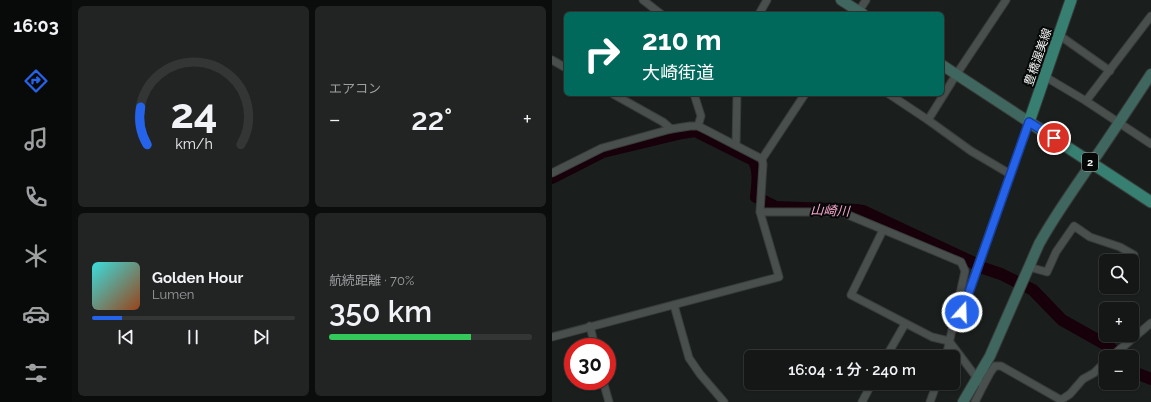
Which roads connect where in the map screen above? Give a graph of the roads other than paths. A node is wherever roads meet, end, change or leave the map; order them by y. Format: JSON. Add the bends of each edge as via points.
{"nodes":[{"id":1,"x":643,"y":0,"type":"edge"},
{"id":2,"x":767,"y":0,"type":"edge"},
{"id":3,"x":841,"y":0,"type":"edge"},
{"id":4,"x":866,"y":0,"type":"edge"},
{"id":5,"x":1006,"y":0,"type":"edge"},
{"id":6,"x":1070,"y":0,"type":"edge"},
{"id":7,"x":658,"y":12,"type":"edge"},
{"id":8,"x":759,"y":12,"type":"edge"},
{"id":9,"x":858,"y":12,"type":"edge"},
{"id":10,"x":860,"y":12,"type":"edge"},
{"id":11,"x":1151,"y":16,"type":"edge"},
{"id":12,"x":1059,"y":35,"type":"junction"},
{"id":13,"x":552,"y":60,"type":"edge"},
{"id":14,"x":944,"y":66,"type":"edge"},
{"id":15,"x":564,"y":67,"type":"edge"},
{"id":16,"x":1110,"y":71,"type":"junction"},
{"id":17,"x":1151,"y":74,"type":"edge"},
{"id":18,"x":956,"y":75,"type":"junction"},
{"id":19,"x":1044,"y":76,"type":"junction"},
{"id":20,"x":1148,"y":86,"type":"edge"},
{"id":21,"x":944,"y":94,"type":"edge"},
{"id":22,"x":617,"y":96,"type":"edge"},
{"id":23,"x":695,"y":96,"type":"edge"},
{"id":24,"x":738,"y":96,"type":"edge"},
{"id":25,"x":804,"y":96,"type":"edge"},
{"id":26,"x":892,"y":96,"type":"edge"},
{"id":27,"x":943,"y":96,"type":"edge"},
{"id":28,"x":1086,"y":101,"type":"junction"},
{"id":29,"x":928,"y":120,"type":"junction"},
{"id":30,"x":1029,"y":122,"type":"junction"},
{"id":31,"x":1119,"y":123,"type":"junction"},
{"id":32,"x":698,"y":126,"type":"junction"},
{"id":33,"x":671,"y":129,"type":"junction"},
{"id":34,"x":1151,"y":144,"type":"edge"},
{"id":35,"x":736,"y":145,"type":"junction"},
{"id":36,"x":762,"y":159,"type":"junction"},
{"id":37,"x":1092,"y":163,"type":"junction"},
{"id":38,"x":552,"y":173,"type":"edge"},
{"id":39,"x":1010,"y":174,"type":"junction"},
{"id":40,"x":1151,"y":202,"type":"edge"},
{"id":41,"x":760,"y":212,"type":"junction"},
{"id":42,"x":883,"y":230,"type":"junction"},
{"id":43,"x":1132,"y":254,"type":"edge"},
{"id":44,"x":1029,"y":267,"type":"junction"},
{"id":45,"x":674,"y":305,"type":"junction"},
{"id":46,"x":1151,"y":323,"type":"edge"},
{"id":47,"x":905,"y":324,"type":"junction"},
{"id":48,"x":590,"y":326,"type":"junction"},
{"id":49,"x":552,"y":337,"type":"edge"},
{"id":50,"x":593,"y":338,"type":"edge"},
{"id":51,"x":949,"y":341,"type":"junction"},
{"id":52,"x":890,"y":350,"type":"edge"},
{"id":53,"x":947,"y":350,"type":"edge"},
{"id":54,"x":1120,"y":350,"type":"edge"},
{"id":55,"x":1099,"y":368,"type":"edge"},
{"id":56,"x":980,"y":382,"type":"junction"},
{"id":57,"x":606,"y":390,"type":"edge"},
{"id":58,"x":868,"y":390,"type":"edge"},
{"id":59,"x":934,"y":390,"type":"edge"},
{"id":60,"x":609,"y":402,"type":"edge"},
{"id":61,"x":724,"y":402,"type":"edge"},
{"id":62,"x":862,"y":402,"type":"edge"},
{"id":63,"x":930,"y":402,"type":"edge"},
{"id":64,"x":963,"y":402,"type":"edge"},
{"id":65,"x":975,"y":402,"type":"edge"}],
"edges":[{"from":1,"to":7,"type":"street"},
{"from":2,"to":8,"type":"street"},
{"from":3,"to":9,"type":"street"},
{"from":4,"to":10,"type":"street"},
{"from":5,"to":18,"type":"street"},
{"from":6,"to":12,"type":"main road","name":"豊橋渥美線"},
{"from":11,"to":16,"type":"street"},
{"from":12,"to":16,"type":"street"},
{"from":12,"to":19,"type":"main road","name":"豊橋渥美線"},
{"from":13,"to":15,"type":"street"},
{"from":14,"to":18,"type":"street"},
{"from":16,"to":28,"type":"street"},
{"from":17,"to":20,"type":"street"},
{"from":18,"to":21,"type":"street"},
{"from":18,"to":30,"type":"street"},
{"from":19,"to":28,"type":"street"},
{"from":19,"to":30,"type":"main road","name":"豊橋渥美線"},
{"from":20,"to":31,"type":"street"},
{"from":22,"to":33,"type":"street"},
{"from":23,"to":32,"type":"street","via":[[701,116]]},
{"from":24,"to":35,"type":"street"},
{"from":25,"to":36,"type":"street"},
{"from":26,"to":29,"type":"street"},
{"from":27,"to":29,"type":"street"},
{"from":28,"to":31,"type":"street"},
{"from":29,"to":39,"type":"street","via":[[971,151]]},
{"from":30,"to":37,"type":"main road","number":"2"},
{"from":30,"to":39,"type":"street"},
{"from":31,"to":34,"type":"street"},
{"from":31,"to":37,"type":"street"},
{"from":32,"to":33,"type":"street"},
{"from":32,"to":35,"type":"street"},
{"from":33,"to":38,"type":"street","via":[[602,148]]},
{"from":35,"to":36,"type":"street"},
{"from":36,"to":41,"type":"street"},
{"from":37,"to":40,"type":"main road","number":"2"},
{"from":37,"to":44,"type":"street","via":[[1048,228]]},
{"from":39,"to":51,"type":"street"},
{"from":41,"to":42,"type":"street","via":[[841,212]]},
{"from":41,"to":45,"type":"street","via":[[779,277]]},
{"from":42,"to":47,"type":"street","via":[[851,295]]},
{"from":42,"to":51,"type":"street","via":[[961,262],[965,271]]},
{"from":43,"to":44,"type":"street","via":[[1090,237],[1074,226],[1056,252],[1047,272]]},
{"from":44,"to":56,"type":"street"},
{"from":45,"to":48,"type":"street"},
{"from":45,"to":61,"type":"street","via":[[689,358]]},
{"from":46,"to":54,"type":"street"},
{"from":47,"to":51,"type":"street","via":[[932,337]]},
{"from":47,"to":52,"type":"street"},
{"from":48,"to":49,"type":"street"},
{"from":48,"to":50,"type":"street"},
{"from":51,"to":53,"type":"street"},
{"from":51,"to":56,"type":"street"},
{"from":55,"to":56,"type":"street","via":[[1061,400],[1002,366],[995,366]]},
{"from":56,"to":64,"type":"street"},
{"from":56,"to":65,"type":"street"},
{"from":57,"to":60,"type":"street"},
{"from":58,"to":62,"type":"street"},
{"from":59,"to":63,"type":"street"}]}
